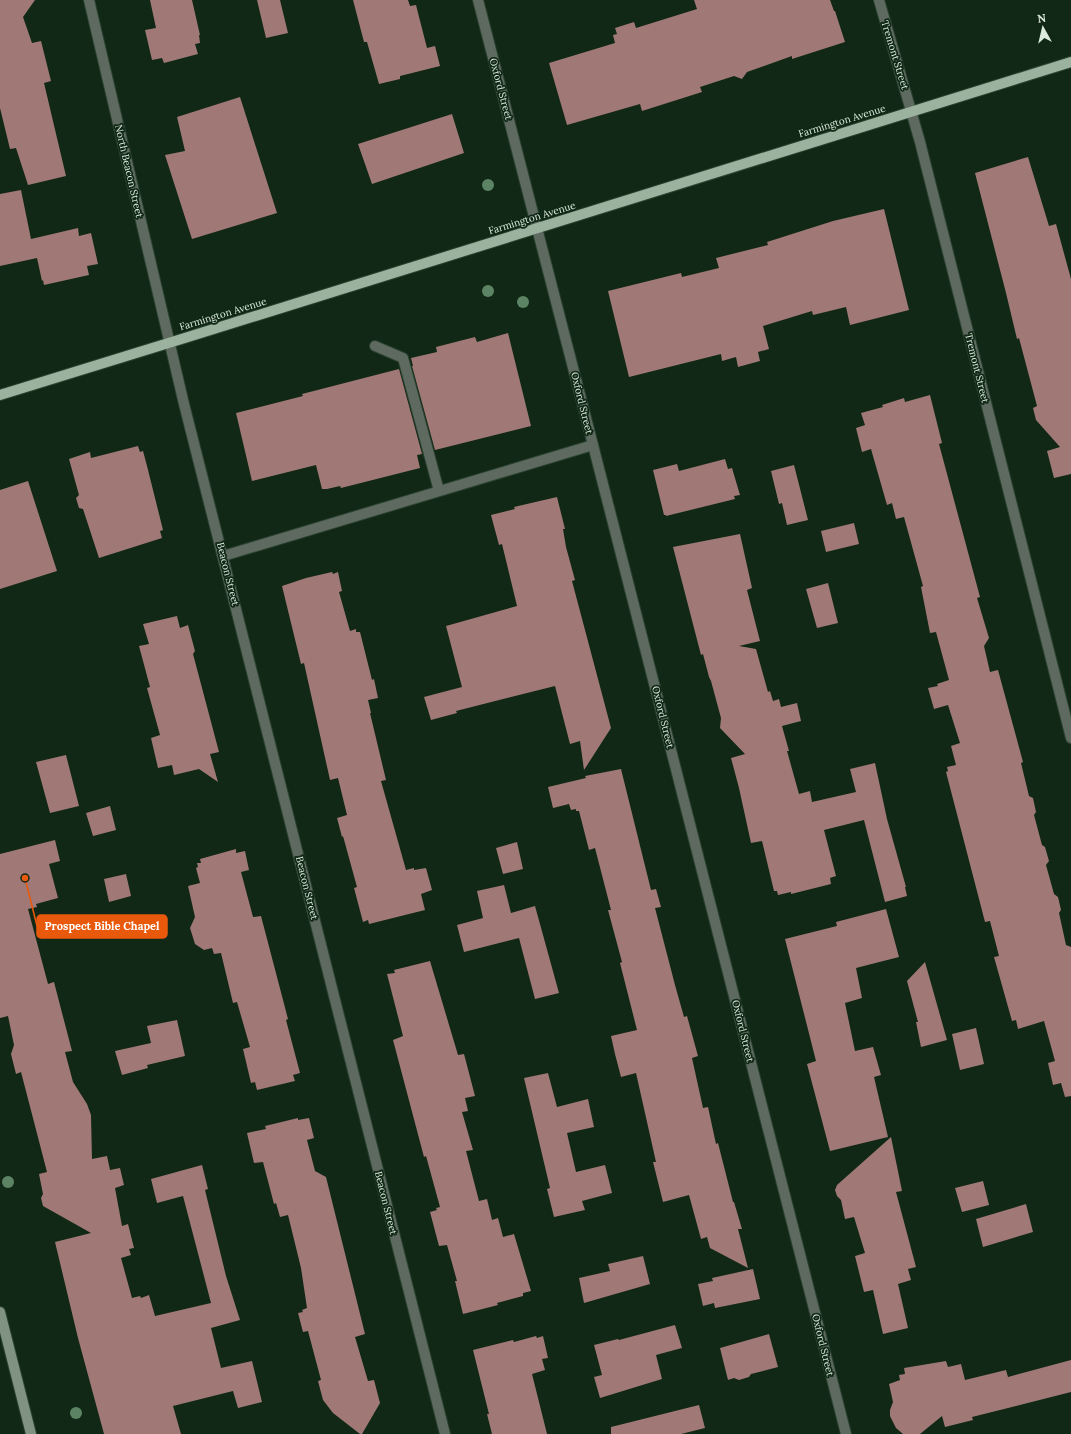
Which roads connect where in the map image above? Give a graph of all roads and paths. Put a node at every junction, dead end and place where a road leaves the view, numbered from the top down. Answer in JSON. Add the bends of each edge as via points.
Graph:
{"nodes":[{"id":1,"x":89,"y":0,"type":"edge"},
{"id":2,"x":478,"y":0,"type":"edge"},
{"id":3,"x":879,"y":0,"type":"edge"},
{"id":4,"x":1071,"y":62,"type":"edge"},
{"id":5,"x":912,"y":112,"type":"junction"},
{"id":6,"x":538,"y":228,"type":"junction"},
{"id":7,"x":170,"y":343,"type":"junction"},
{"id":8,"x":375,"y":346,"type":"dead end"},
{"id":9,"x":0,"y":394,"type":"edge"},
{"id":10,"x":593,"y":445,"type":"junction"},
{"id":11,"x":439,"y":492,"type":"junction"},
{"id":12,"x":223,"y":556,"type":"junction"},
{"id":13,"x":1071,"y":738,"type":"edge"},
{"id":14,"x":0,"y":1312,"type":"edge"},
{"id":15,"x":3,"y":1337,"type":"edge"},
{"id":16,"x":31,"y":1434,"type":"edge"},
{"id":17,"x":445,"y":1434,"type":"edge"},
{"id":18,"x":846,"y":1434,"type":"edge"}],
"edges":[{"from":1,"to":7,"type":"street","name":"North Beacon Street"},
{"from":2,"to":6,"type":"street","name":"Oxford Street"},
{"from":3,"to":5,"type":"street","name":"Tremont Street"},
{"from":4,"to":5,"type":"main road","name":"Farmington Avenue"},
{"from":5,"to":6,"type":"main road","name":"Farmington Avenue"},
{"from":5,"to":13,"type":"street","name":"Tremont Street"},
{"from":6,"to":7,"type":"main road","name":"Farmington Avenue"},
{"from":6,"to":10,"type":"street","name":"Oxford Street"},
{"from":7,"to":9,"type":"main road","name":"Farmington Avenue"},
{"from":7,"to":12,"type":"street","name":"Beacon Street"},
{"from":8,"to":11,"type":"street","via":[[403,358]]},
{"from":10,"to":11,"type":"street"},
{"from":10,"to":18,"type":"street","name":"Oxford Street"},
{"from":11,"to":12,"type":"street"},
{"from":12,"to":17,"type":"street","name":"Beacon Street"},
{"from":14,"to":15,"type":"main road"},
{"from":15,"to":16,"type":"main road"}]}
